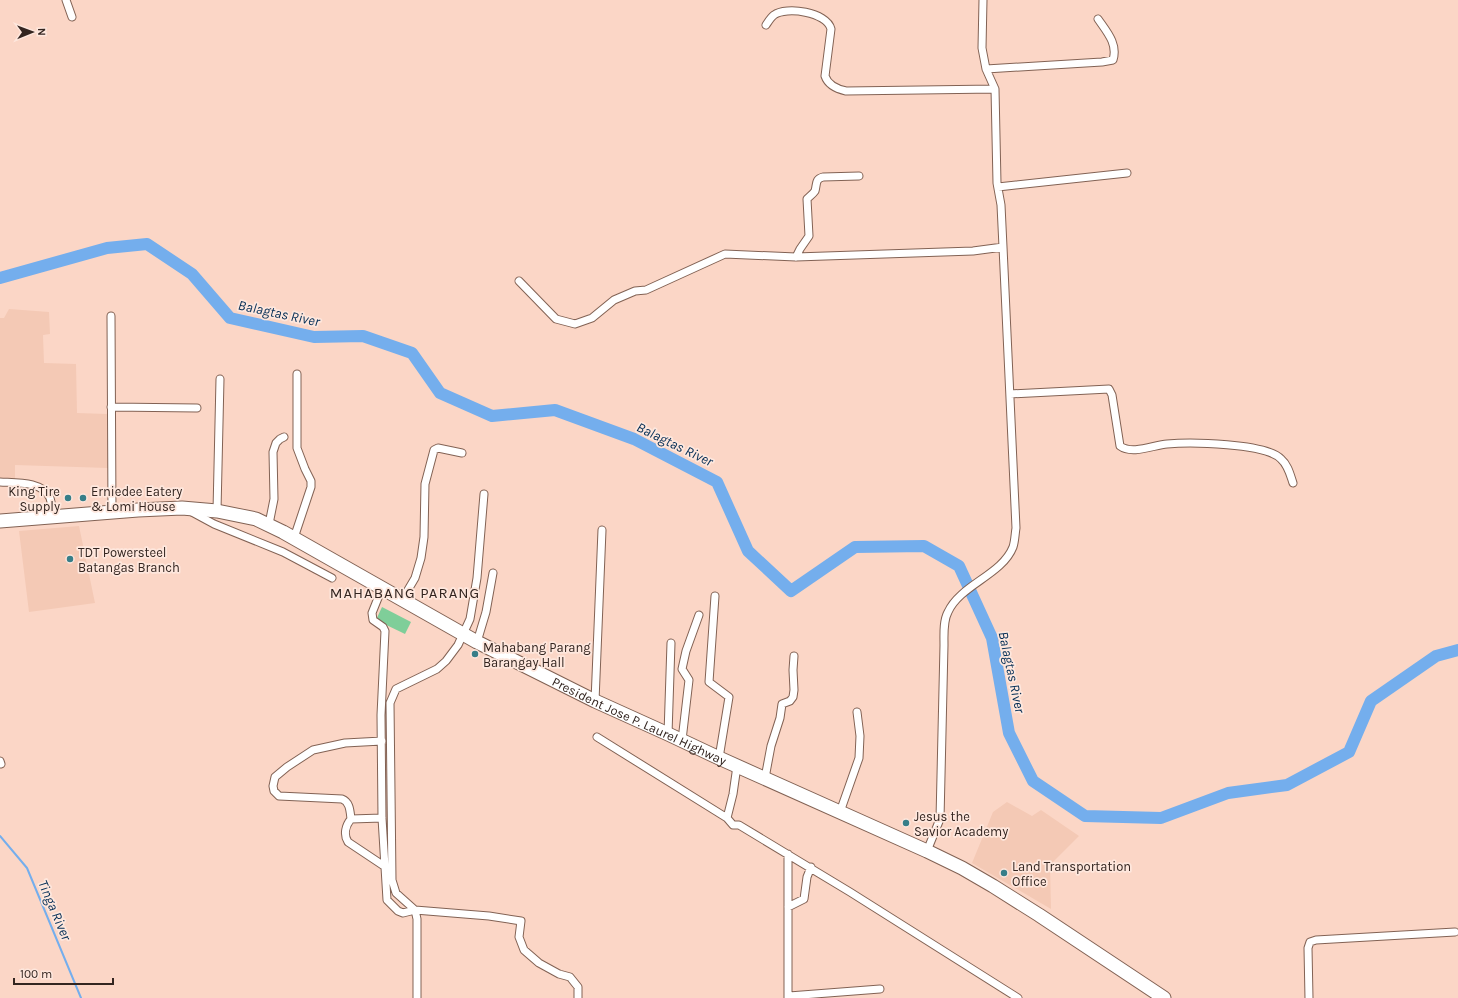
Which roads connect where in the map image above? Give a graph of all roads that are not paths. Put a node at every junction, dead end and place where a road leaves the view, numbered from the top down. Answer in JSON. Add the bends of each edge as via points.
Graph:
{"nodes":[{"id":1,"x":66,"y":0,"type":"edge"},
{"id":2,"x":983,"y":0,"type":"edge"},
{"id":3,"x":72,"y":17,"type":"dead end"},
{"id":4,"x":1098,"y":19,"type":"dead end"},
{"id":5,"x":766,"y":25,"type":"dead end"},
{"id":6,"x":986,"y":69,"type":"junction"},
{"id":7,"x":994,"y":89,"type":"junction"},
{"id":8,"x":1127,"y":173,"type":"dead end"},
{"id":9,"x":859,"y":176,"type":"dead end"},
{"id":10,"x":998,"y":187,"type":"junction"},
{"id":11,"x":1003,"y":247,"type":"junction"},
{"id":12,"x":796,"y":257,"type":"junction"},
{"id":13,"x":519,"y":280,"type":"dead end"},
{"id":14,"x":111,"y":316,"type":"dead end"},
{"id":15,"x":297,"y":374,"type":"dead end"},
{"id":16,"x":220,"y":379,"type":"dead end"},
{"id":17,"x":1010,"y":394,"type":"junction"},
{"id":18,"x":112,"y":407,"type":"junction"},
{"id":19,"x":197,"y":408,"type":"dead end"},
{"id":20,"x":284,"y":437,"type":"dead end"},
{"id":21,"x":462,"y":453,"type":"dead end"},
{"id":22,"x":0,"y":482,"type":"edge"},
{"id":23,"x":1293,"y":483,"type":"dead end"},
{"id":24,"x":484,"y":494,"type":"dead end"},
{"id":25,"x":182,"y":508,"type":"junction"},
{"id":26,"x":217,"y":511,"type":"junction"},
{"id":27,"x":112,"y":512,"type":"junction"},
{"id":28,"x":53,"y":517,"type":"junction"},
{"id":29,"x":0,"y":520,"type":"edge"},
{"id":30,"x":269,"y":524,"type":"junction"},
{"id":31,"x":602,"y":530,"type":"dead end"},
{"id":32,"x":294,"y":538,"type":"junction"},
{"id":33,"x":493,"y":573,"type":"dead end"},
{"id":34,"x":332,"y":578,"type":"dead end"},
{"id":35,"x":382,"y":588,"type":"junction"},
{"id":36,"x":715,"y":596,"type":"dead end"},
{"id":37,"x":402,"y":600,"type":"junction"},
{"id":38,"x":699,"y":615,"type":"dead end"},
{"id":39,"x":463,"y":634,"type":"junction"},
{"id":40,"x":478,"y":642,"type":"junction"},
{"id":41,"x":671,"y":643,"type":"dead end"},
{"id":42,"x":794,"y":656,"type":"dead end"},
{"id":43,"x":595,"y":701,"type":"junction"},
{"id":44,"x":857,"y":712,"type":"dead end"},
{"id":45,"x":668,"y":734,"type":"junction"},
{"id":46,"x":597,"y":737,"type":"dead end"},
{"id":47,"x":682,"y":740,"type":"junction"},
{"id":48,"x":382,"y":741,"type":"junction"},
{"id":49,"x":719,"y":758,"type":"junction"},
{"id":50,"x":737,"y":766,"type":"junction"},
{"id":51,"x":765,"y":778,"type":"junction"},
{"id":52,"x":840,"y":812,"type":"junction"},
{"id":53,"x":382,"y":818,"type":"junction"},
{"id":54,"x":726,"y":818,"type":"junction"},
{"id":55,"x":352,"y":819,"type":"junction"},
{"id":56,"x":927,"y":851,"type":"junction"},
{"id":57,"x":788,"y":854,"type":"junction"},
{"id":58,"x":384,"y":866,"type":"junction"},
{"id":59,"x":811,"y":867,"type":"junction"},
{"id":60,"x":788,"y":907,"type":"junction"},
{"id":61,"x":415,"y":910,"type":"junction"},
{"id":62,"x":1454,"y":932,"type":"dead end"},
{"id":63,"x":880,"y":989,"type":"dead end"},
{"id":64,"x":788,"y":997,"type":"edge"},
{"id":65,"x":417,"y":998,"type":"edge"},
{"id":66,"x":578,"y":998,"type":"edge"},
{"id":67,"x":1018,"y":998,"type":"edge"},
{"id":68,"x":1164,"y":998,"type":"edge"},
{"id":69,"x":1309,"y":998,"type":"edge"}],
"edges":[{"from":1,"to":3,"type":"street"},
{"from":2,"to":6,"type":"street","via":[[982,48]]},
{"from":4,"to":6,"type":"street","via":[[1112,38],[1115,55],[1113,60]]},
{"from":5,"to":7,"type":"street","via":[[779,13],[807,12],[821,16],[831,29],[826,80],[832,86],[846,91]]},
{"from":6,"to":7,"type":"street"},
{"from":7,"to":10,"type":"street"},
{"from":8,"to":10,"type":"street"},
{"from":9,"to":12,"type":"street","via":[[823,177],[816,181],[814,194],[807,199],[809,236]]},
{"from":10,"to":11,"type":"street"},
{"from":11,"to":12,"type":"street","via":[[973,251]]},
{"from":11,"to":17,"type":"street"},
{"from":12,"to":13,"type":"street","via":[[725,254],[646,290],[635,291],[614,300],[592,318],[575,324],[556,319]]},
{"from":14,"to":18,"type":"street"},
{"from":15,"to":32,"type":"street","via":[[297,448],[311,481],[311,487]]},
{"from":16,"to":26,"type":"street"},
{"from":17,"to":23,"type":"street","via":[[1109,389],[1120,446],[1123,448],[1146,448],[1166,444],[1216,444],[1267,451],[1281,458],[1289,470]]},
{"from":17,"to":56,"type":"street","via":[[1016,528],[1013,547],[993,571],[962,593],[948,612],[945,621],[940,819]]},
{"from":18,"to":19,"type":"street"},
{"from":18,"to":27,"type":"street"},
{"from":20,"to":30,"type":"street","via":[[276,443],[273,452],[274,499]]},
{"from":21,"to":37,"type":"street","via":[[438,448],[434,450],[425,484],[421,558],[415,578]]},
{"from":22,"to":28,"type":"street","via":[[34,485],[47,492]]},
{"from":24,"to":39,"type":"street","via":[[477,578],[470,618]]},
{"from":25,"to":26,"type":"highway","name":"President Jose P. Laurel Highway"},
{"from":25,"to":27,"type":"highway","name":"President Jose P. Laurel Highway"},
{"from":25,"to":34,"type":"street","via":[[283,552]]},
{"from":26,"to":30,"type":"highway","name":"President Jose P. Laurel Highway"},
{"from":27,"to":28,"type":"highway","name":"President Jose P. Laurel Highway"},
{"from":28,"to":29,"type":"highway","name":"President Jose P. Laurel Highway"},
{"from":30,"to":32,"type":"highway","name":"President Jose P. Laurel Highway"},
{"from":31,"to":43,"type":"street"},
{"from":32,"to":35,"type":"highway","name":"President Jose P. Laurel Highway"},
{"from":33,"to":40,"type":"street"},
{"from":35,"to":37,"type":"highway","name":"President Jose P. Laurel Highway"},
{"from":35,"to":48,"type":"street","via":[[372,613],[372,620],[385,631]]},
{"from":36,"to":49,"type":"street","via":[[709,682],[729,697]]},
{"from":37,"to":39,"type":"highway","name":"President Jose P. Laurel Highway"},
{"from":38,"to":47,"type":"street","via":[[682,669],[689,680]]},
{"from":39,"to":40,"type":"highway","name":"President Jose P. Laurel Highway"},
{"from":39,"to":61,"type":"street","via":[[446,661],[437,669],[396,689],[390,703],[392,880],[396,893]]},
{"from":40,"to":43,"type":"highway","name":"President Jose P. Laurel Highway"},
{"from":41,"to":45,"type":"street"},
{"from":42,"to":51,"type":"street","via":[[793,697],[782,704]]},
{"from":43,"to":45,"type":"highway","name":"President Jose P. Laurel Highway"},
{"from":44,"to":52,"type":"street","via":[[859,758]]},
{"from":45,"to":47,"type":"highway","name":"President Jose P. Laurel Highway"},
{"from":46,"to":54,"type":"street"},
{"from":47,"to":49,"type":"highway","name":"President Jose P. Laurel Highway"},
{"from":48,"to":53,"type":"street"},
{"from":48,"to":55,"type":"street","via":[[345,743],[312,750],[287,767],[273,782],[274,791],[279,796],[342,799],[346,801]]},
{"from":49,"to":50,"type":"highway","name":"President Jose P. Laurel Highway"},
{"from":50,"to":51,"type":"highway","name":"President Jose P. Laurel Highway"},
{"from":50,"to":54,"type":"street"},
{"from":51,"to":52,"type":"highway","name":"President Jose P. Laurel Highway"},
{"from":52,"to":56,"type":"highway","name":"President Jose P. Laurel Highway"},
{"from":53,"to":55,"type":"street"},
{"from":53,"to":58,"type":"street"},
{"from":54,"to":57,"type":"street","via":[[733,825],[739,824]]},
{"from":55,"to":58,"type":"street","via":[[347,824],[348,842]]},
{"from":56,"to":68,"type":"highway","name":"President Jose P. Laurel Highway","via":[[993,886]]},
{"from":57,"to":59,"type":"street"},
{"from":57,"to":60,"type":"street"},
{"from":58,"to":61,"type":"street","via":[[388,900],[398,911]]},
{"from":59,"to":60,"type":"street","via":[[804,899]]},
{"from":59,"to":67,"type":"street"},
{"from":60,"to":64,"type":"street"},
{"from":61,"to":65,"type":"street"},
{"from":61,"to":66,"type":"street","via":[[490,916],[521,922],[519,937],[524,950],[539,963],[570,977],[578,988]]},
{"from":62,"to":69,"type":"street","via":[[1310,942]]},
{"from":63,"to":64,"type":"street"}]}
